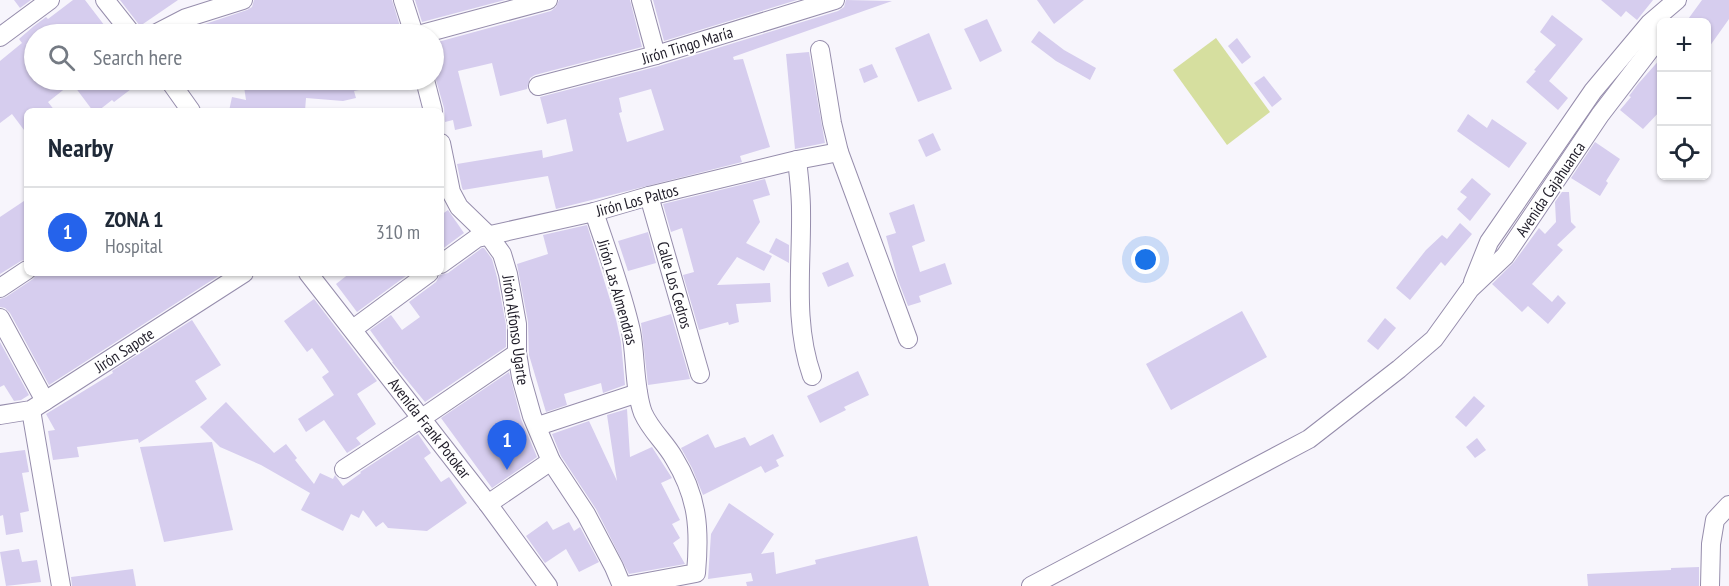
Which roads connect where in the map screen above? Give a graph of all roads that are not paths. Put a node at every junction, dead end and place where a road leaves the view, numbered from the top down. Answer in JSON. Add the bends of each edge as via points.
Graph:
{"nodes":[{"id":1,"x":50,"y":0,"type":"edge"},
{"id":2,"x":105,"y":0,"type":"edge"},
{"id":3,"x":243,"y":0,"type":"edge"},
{"id":4,"x":404,"y":0,"type":"edge"},
{"id":5,"x":548,"y":0,"type":"edge"},
{"id":6,"x":641,"y":0,"type":"edge"},
{"id":7,"x":835,"y":0,"type":"edge"},
{"id":8,"x":1677,"y":0,"type":"edge"},
{"id":9,"x":1687,"y":0,"type":"edge"},
{"id":10,"x":1673,"y":18,"type":"edge"},
{"id":11,"x":124,"y":24,"type":"edge"},
{"id":12,"x":174,"y":24,"type":"edge"},
{"id":13,"x":411,"y":24,"type":"edge"},
{"id":14,"x":444,"y":28,"type":"edge"},
{"id":15,"x":0,"y":37,"type":"edge"},
{"id":16,"x":1657,"y":41,"type":"edge"},
{"id":17,"x":820,"y":50,"type":"dead end"},
{"id":18,"x":656,"y":55,"type":"junction"},
{"id":19,"x":538,"y":86,"type":"dead end"},
{"id":20,"x":176,"y":90,"type":"edge"},
{"id":21,"x":428,"y":90,"type":"edge"},
{"id":22,"x":189,"y":108,"type":"edge"},
{"id":23,"x":432,"y":108,"type":"edge"},
{"id":24,"x":839,"y":152,"type":"junction"},
{"id":25,"x":797,"y":160,"type":"junction"},
{"id":26,"x":444,"y":172,"type":"edge"},
{"id":27,"x":446,"y":192,"type":"edge"},
{"id":28,"x":649,"y":196,"type":"junction"},
{"id":29,"x":594,"y":212,"type":"junction"},
{"id":30,"x":489,"y":236,"type":"junction"},
{"id":31,"x":444,"y":262,"type":"edge"},
{"id":32,"x":24,"y":272,"type":"edge"},
{"id":33,"x":239,"y":276,"type":"edge"},
{"id":34,"x":310,"y":276,"type":"edge"},
{"id":35,"x":425,"y":276,"type":"edge"},
{"id":36,"x":0,"y":288,"type":"edge"},
{"id":37,"x":1470,"y":289,"type":"junction"},
{"id":38,"x":0,"y":318,"type":"edge"},
{"id":39,"x":353,"y":330,"type":"junction"},
{"id":40,"x":908,"y":339,"type":"dead end"},
{"id":41,"x":517,"y":353,"type":"junction"},
{"id":42,"x":700,"y":374,"type":"dead end"},
{"id":43,"x":812,"y":376,"type":"dead end"},
{"id":44,"x":638,"y":393,"type":"junction"},
{"id":45,"x":38,"y":405,"type":"junction"},
{"id":46,"x":0,"y":415,"type":"edge"},
{"id":47,"x":422,"y":418,"type":"junction"},
{"id":48,"x":538,"y":426,"type":"junction"},
{"id":49,"x":551,"y":461,"type":"junction"},
{"id":50,"x":344,"y":469,"type":"dead end"},
{"id":51,"x":488,"y":504,"type":"junction"},
{"id":52,"x":1729,"y":505,"type":"edge"},
{"id":53,"x":61,"y":586,"type":"edge"},
{"id":54,"x":548,"y":586,"type":"edge"},
{"id":55,"x":622,"y":586,"type":"edge"},
{"id":56,"x":626,"y":586,"type":"edge"},
{"id":57,"x":1031,"y":586,"type":"edge"},
{"id":58,"x":1710,"y":586,"type":"edge"}],
"edges":[{"from":1,"to":15,"type":"street"},
{"from":2,"to":11,"type":"street"},
{"from":3,"to":12,"type":"street"},
{"from":4,"to":13,"type":"street"},
{"from":5,"to":14,"type":"street"},
{"from":6,"to":18,"type":"street"},
{"from":7,"to":18,"type":"street","name":"Jirón Tingo María"},
{"from":8,"to":37,"type":"street","via":[[1650,24],[1593,91],[1489,242]]},
{"from":9,"to":10,"type":"street"},
{"from":16,"to":37,"type":"street","name":"Avenida Cajahuanca","via":[[1600,115],[1505,256]]},
{"from":17,"to":24,"type":"street"},
{"from":18,"to":19,"type":"street","name":"Jirón Tingo María"},
{"from":20,"to":22,"type":"street"},
{"from":21,"to":23,"type":"street"},
{"from":24,"to":25,"type":"street","name":"Jirón Los Paltos"},
{"from":24,"to":40,"type":"street"},
{"from":25,"to":28,"type":"street","name":"Jirón Los Paltos"},
{"from":25,"to":43,"type":"street","via":[[801,210],[799,309]]},
{"from":26,"to":27,"type":"street","name":"Jirón Alfonso Ugarte"},
{"from":27,"to":30,"type":"street","name":"Jirón Alfonso Ugarte"},
{"from":28,"to":29,"type":"street","name":"Jirón Los Paltos"},
{"from":28,"to":42,"type":"street","name":"Calle Los Cedros"},
{"from":29,"to":30,"type":"street","name":"Jirón Los Paltos"},
{"from":29,"to":44,"type":"street","name":"Jirón Las Almendras","via":[[630,330]]},
{"from":30,"to":31,"type":"street","name":"Jirón Los Paltos","via":[[477,238]]},
{"from":30,"to":41,"type":"street","name":"Jirón Alfonso Ugarte","via":[[502,254],[508,274],[517,324]]},
{"from":32,"to":36,"type":"street"},
{"from":33,"to":45,"type":"street","name":"Jirón Sapote"},
{"from":34,"to":39,"type":"street","name":"Avenida Frank Potokar"},
{"from":35,"to":39,"type":"street"},
{"from":37,"to":57,"type":"street","name":"Avenida Cajahuanca","via":[[1434,339],[1309,439]]},
{"from":38,"to":45,"type":"street"},
{"from":39,"to":47,"type":"street","name":"Avenida Frank Potokar"},
{"from":41,"to":47,"type":"street"},
{"from":41,"to":48,"type":"street","name":"Jirón Alfonso Ugarte","via":[[526,399]]},
{"from":44,"to":48,"type":"street"},
{"from":44,"to":56,"type":"street","name":"Jirón Las Almendras","via":[[644,413],[674,457],[693,495],[699,545],[696,573]]},
{"from":45,"to":46,"type":"street","name":"Jirón Sapote"},
{"from":45,"to":53,"type":"street"},
{"from":47,"to":50,"type":"street"},
{"from":47,"to":51,"type":"street","name":"Avenida Frank Potokar"},
{"from":48,"to":49,"type":"street","name":"Jirón Alfonso Ugarte"},
{"from":49,"to":51,"type":"street"},
{"from":49,"to":55,"type":"street","name":"Jirón Alfonso Ugarte","via":[[586,514]]},
{"from":51,"to":54,"type":"street","name":"Avenida Frank Potokar"},
{"from":52,"to":58,"type":"street","via":[[1715,520]]}]}
